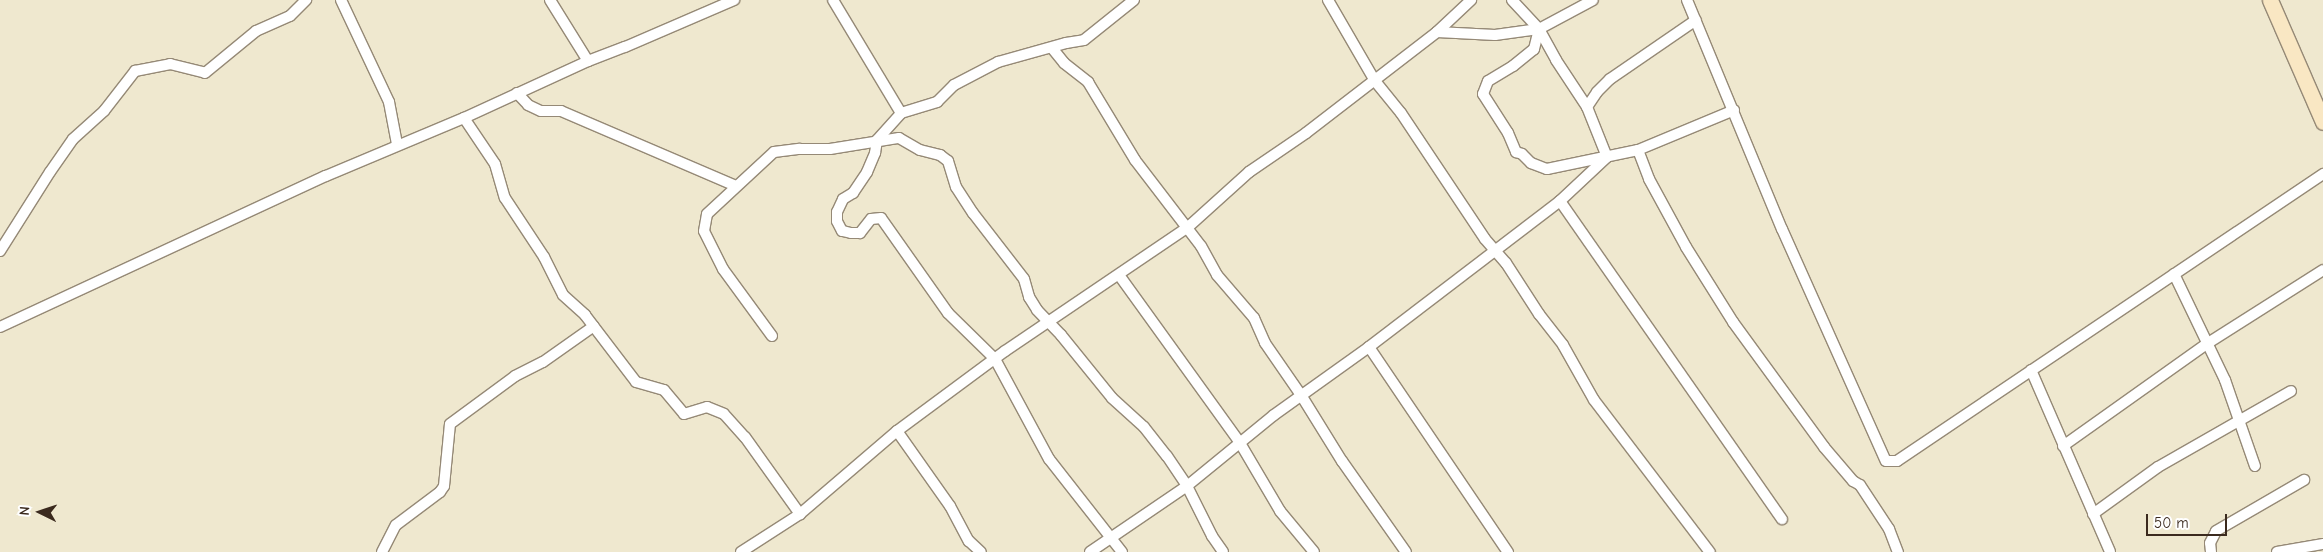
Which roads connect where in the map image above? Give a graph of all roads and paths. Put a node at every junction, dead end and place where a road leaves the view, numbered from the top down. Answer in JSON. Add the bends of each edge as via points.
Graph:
{"nodes":[{"id":1,"x":306,"y":0,"type":"edge"},
{"id":2,"x":341,"y":0,"type":"edge"},
{"id":3,"x":550,"y":0,"type":"edge"},
{"id":4,"x":734,"y":0,"type":"edge"},
{"id":5,"x":833,"y":0,"type":"edge"},
{"id":6,"x":1134,"y":0,"type":"edge"},
{"id":7,"x":1328,"y":0,"type":"edge"},
{"id":8,"x":1471,"y":0,"type":"edge"},
{"id":9,"x":1512,"y":0,"type":"edge"},
{"id":10,"x":1593,"y":0,"type":"edge"},
{"id":11,"x":1687,"y":0,"type":"edge"},
{"id":12,"x":2270,"y":0,"type":"edge"},
{"id":13,"x":1696,"y":20,"type":"junction"},
{"id":14,"x":1538,"y":29,"type":"junction"},
{"id":15,"x":1437,"y":32,"type":"junction"},
{"id":16,"x":1052,"y":48,"type":"junction"},
{"id":17,"x":588,"y":61,"type":"junction"},
{"id":18,"x":1374,"y":81,"type":"junction"},
{"id":19,"x":517,"y":94,"type":"junction"},
{"id":20,"x":1587,"y":107,"type":"junction"},
{"id":21,"x":1734,"y":110,"type":"junction"},
{"id":22,"x":901,"y":113,"type":"junction"},
{"id":23,"x":464,"y":118,"type":"junction"},
{"id":24,"x":2323,"y":122,"type":"edge"},
{"id":25,"x":877,"y":140,"type":"junction"},
{"id":26,"x":397,"y":144,"type":"junction"},
{"id":27,"x":1638,"y":150,"type":"junction"},
{"id":28,"x":1607,"y":156,"type":"junction"},
{"id":29,"x":2323,"y":174,"type":"edge"},
{"id":30,"x":736,"y":186,"type":"junction"},
{"id":31,"x":1560,"y":201,"type":"junction"},
{"id":32,"x":1187,"y":228,"type":"junction"},
{"id":33,"x":0,"y":251,"type":"edge"},
{"id":34,"x":1495,"y":252,"type":"junction"},
{"id":35,"x":2323,"y":270,"type":"edge"},
{"id":36,"x":2174,"y":274,"type":"junction"},
{"id":37,"x":1119,"y":275,"type":"junction"},
{"id":38,"x":1048,"y":322,"type":"junction"},
{"id":39,"x":594,"y":326,"type":"junction"},
{"id":40,"x":0,"y":327,"type":"edge"},
{"id":41,"x":772,"y":336,"type":"dead end"},
{"id":42,"x":2208,"y":343,"type":"junction"},
{"id":43,"x":1369,"y":347,"type":"junction"},
{"id":44,"x":994,"y":359,"type":"junction"},
{"id":45,"x":2031,"y":370,"type":"junction"},
{"id":46,"x":2291,"y":392,"type":"dead end"},
{"id":47,"x":1301,"y":395,"type":"junction"},
{"id":48,"x":2241,"y":421,"type":"junction"},
{"id":49,"x":897,"y":430,"type":"junction"},
{"id":50,"x":1240,"y":443,"type":"junction"},
{"id":51,"x":2063,"y":446,"type":"junction"},
{"id":52,"x":2255,"y":466,"type":"dead end"},
{"id":53,"x":2304,"y":480,"type":"dead end"},
{"id":54,"x":1187,"y":486,"type":"junction"},
{"id":55,"x":800,"y":514,"type":"junction"},
{"id":56,"x":2093,"y":514,"type":"junction"},
{"id":57,"x":1782,"y":519,"type":"dead end"},
{"id":58,"x":1111,"y":538,"type":"junction"},
{"id":59,"x":2323,"y":544,"type":"edge"},
{"id":60,"x":382,"y":552,"type":"edge"},
{"id":61,"x":741,"y":552,"type":"edge"},
{"id":62,"x":980,"y":552,"type":"edge"},
{"id":63,"x":1090,"y":552,"type":"edge"},
{"id":64,"x":1122,"y":552,"type":"edge"},
{"id":65,"x":1223,"y":552,"type":"edge"},
{"id":66,"x":1314,"y":552,"type":"edge"},
{"id":67,"x":1406,"y":552,"type":"edge"},
{"id":68,"x":1508,"y":552,"type":"edge"},
{"id":69,"x":1710,"y":552,"type":"edge"},
{"id":70,"x":1898,"y":552,"type":"edge"},
{"id":71,"x":2110,"y":552,"type":"edge"},
{"id":72,"x":2211,"y":552,"type":"edge"},
{"id":73,"x":2276,"y":552,"type":"edge"}],
"edges":[{"from":1,"to":33,"type":"street","via":[[290,16],[256,31],[204,73],[170,64],[135,71],[104,111],[73,139]]},
{"from":2,"to":26,"type":"street","via":[[389,102]]},
{"from":3,"to":17,"type":"street"},
{"from":4,"to":17,"type":"street"},
{"from":5,"to":22,"type":"street"},
{"from":6,"to":16,"type":"street","via":[[1084,40]]},
{"from":7,"to":18,"type":"street"},
{"from":8,"to":15,"type":"street"},
{"from":9,"to":14,"type":"street"},
{"from":10,"to":14,"type":"street"},
{"from":11,"to":13,"type":"street"},
{"from":12,"to":24,"type":"main road"},
{"from":13,"to":20,"type":"street","via":[[1610,79],[1596,92]]},
{"from":13,"to":21,"type":"street"},
{"from":14,"to":15,"type":"street","via":[[1495,35]]},
{"from":14,"to":20,"type":"street"},
{"from":14,"to":28,"type":"street","via":[[1534,49],[1514,66],[1488,81],[1483,94],[1516,152],[1531,163],[1547,169]]},
{"from":15,"to":18,"type":"street"},
{"from":16,"to":22,"type":"street","via":[[998,62],[954,85],[937,102]]},
{"from":16,"to":32,"type":"street","via":[[1064,64],[1088,82],[1135,160]]},
{"from":17,"to":19,"type":"street"},
{"from":18,"to":32,"type":"street","via":[[1249,172]]},
{"from":18,"to":34,"type":"street","via":[[1401,113]]},
{"from":19,"to":23,"type":"street"},
{"from":19,"to":30,"type":"street","via":[[528,105],[541,111],[561,111]]},
{"from":20,"to":28,"type":"street"},
{"from":21,"to":27,"type":"street"},
{"from":21,"to":45,"type":"street","via":[[1786,238],[1886,460],[1897,461]]},
{"from":22,"to":25,"type":"street"},
{"from":23,"to":26,"type":"street"},
{"from":23,"to":39,"type":"street","via":[[495,164],[504,198],[534,241],[563,295]]},
{"from":25,"to":30,"type":"street","via":[[830,149],[774,152]]},
{"from":25,"to":38,"type":"street","via":[[899,138],[948,161],[956,187],[1024,279],[1033,304]]},
{"from":25,"to":44,"type":"street","via":[[867,172],[853,193],[843,199],[837,212],[842,231],[860,233],[871,219],[881,218],[948,314]]},
{"from":26,"to":40,"type":"street"},
{"from":27,"to":28,"type":"street"},
{"from":27,"to":70,"type":"street","via":[[1648,178],[1686,248],[1733,322],[1824,447],[1860,486],[1889,529]]},
{"from":28,"to":31,"type":"street"},
{"from":29,"to":36,"type":"street"},
{"from":30,"to":41,"type":"street","via":[[707,214],[704,231],[723,269]]},
{"from":31,"to":34,"type":"street"},
{"from":31,"to":57,"type":"street"},
{"from":32,"to":37,"type":"street"},
{"from":32,"to":47,"type":"street","via":[[1217,275],[1254,318],[1265,343]]},
{"from":34,"to":43,"type":"street"},
{"from":34,"to":69,"type":"street","via":[[1563,345],[1594,400]]},
{"from":35,"to":42,"type":"street"},
{"from":36,"to":42,"type":"street"},
{"from":36,"to":45,"type":"street"},
{"from":37,"to":38,"type":"street"},
{"from":37,"to":50,"type":"street"},
{"from":38,"to":44,"type":"street"},
{"from":38,"to":54,"type":"street","via":[[1112,398],[1144,426]]},
{"from":39,"to":55,"type":"street","via":[[636,382],[664,390],[684,414],[707,407],[724,414],[745,437]]},
{"from":39,"to":60,"type":"street","via":[[543,362],[515,376],[450,424],[444,486],[396,525]]},
{"from":42,"to":48,"type":"street"},
{"from":42,"to":51,"type":"street"},
{"from":43,"to":47,"type":"street"},
{"from":43,"to":68,"type":"street"},
{"from":44,"to":49,"type":"street"},
{"from":44,"to":58,"type":"street","via":[[1049,459]]},
{"from":45,"to":51,"type":"street"},
{"from":46,"to":48,"type":"street"},
{"from":47,"to":50,"type":"street"},
{"from":47,"to":67,"type":"street","via":[[1342,461]]},
{"from":48,"to":52,"type":"street"},
{"from":48,"to":56,"type":"street","via":[[2158,467]]},
{"from":49,"to":55,"type":"street"},
{"from":49,"to":62,"type":"street","via":[[950,506],[969,541]]},
{"from":50,"to":54,"type":"street"},
{"from":50,"to":66,"type":"street","via":[[1280,511]]},
{"from":51,"to":56,"type":"street"},
{"from":53,"to":72,"type":"street","via":[[2216,531],[2210,543]]},
{"from":54,"to":58,"type":"street"},
{"from":54,"to":65,"type":"street"},
{"from":55,"to":61,"type":"street"},
{"from":56,"to":71,"type":"street"},
{"from":58,"to":63,"type":"street"},
{"from":58,"to":64,"type":"street"},
{"from":59,"to":73,"type":"street"}]}
